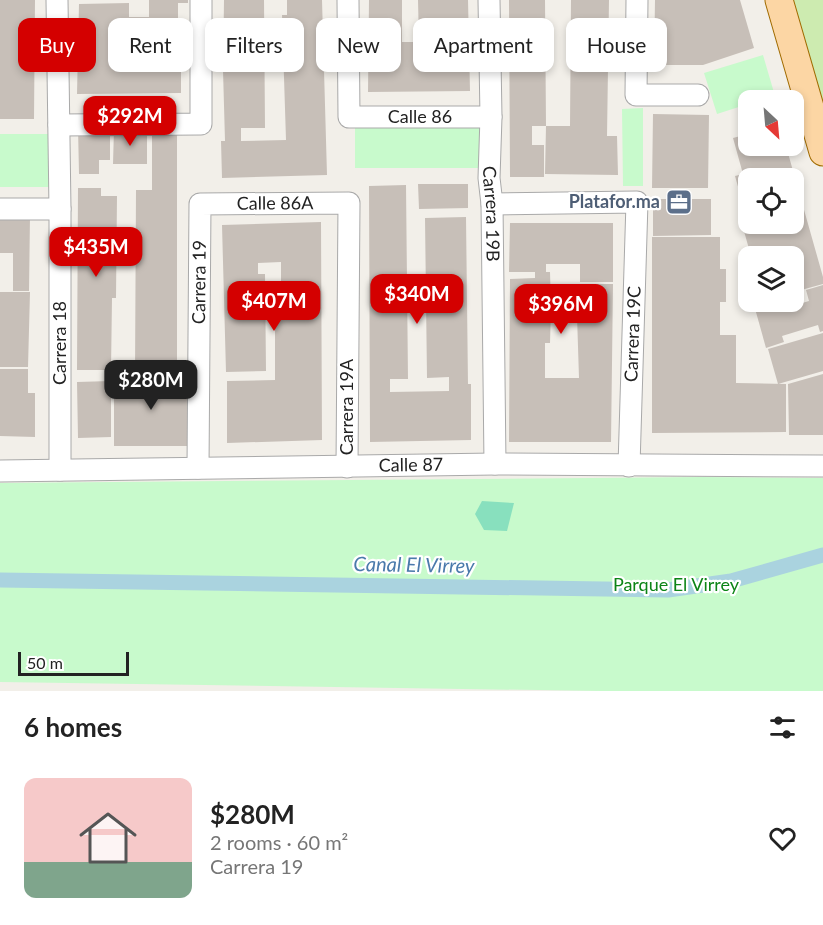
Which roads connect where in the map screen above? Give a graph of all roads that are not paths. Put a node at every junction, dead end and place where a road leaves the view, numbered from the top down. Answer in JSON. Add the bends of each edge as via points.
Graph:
{"nodes":[{"id":1,"x":57,"y":0,"type":"edge"},
{"id":2,"x":201,"y":0,"type":"edge"},
{"id":3,"x":348,"y":0,"type":"edge"},
{"id":4,"x":489,"y":0,"type":"edge"},
{"id":5,"x":637,"y":0,"type":"edge"},
{"id":6,"x":779,"y":0,"type":"edge"},
{"id":7,"x":698,"y":95,"type":"dead end"},
{"id":8,"x":491,"y":117,"type":"junction"},
{"id":9,"x":59,"y":125,"type":"junction"},
{"id":10,"x":823,"y":152,"type":"edge"},
{"id":11,"x":349,"y":203,"type":"joint"},
{"id":12,"x":200,"y":204,"type":"joint"},
{"id":13,"x":492,"y":204,"type":"junction"},
{"id":14,"x":0,"y":209,"type":"edge"},
{"id":15,"x":60,"y":209,"type":"junction"},
{"id":16,"x":495,"y":464,"type":"junction"},
{"id":17,"x":630,"y":466,"type":"junction"},
{"id":18,"x":823,"y":466,"type":"edge"},
{"id":19,"x":347,"y":467,"type":"junction"},
{"id":20,"x":198,"y":468,"type":"junction"},
{"id":21,"x":60,"y":470,"type":"junction"},
{"id":22,"x":0,"y":471,"type":"edge"}],
"edges":[{"from":1,"to":9,"type":"street","name":"Carrera 18"},
{"from":2,"to":9,"type":"street","via":[[201,124]]},
{"from":3,"to":8,"type":"street","name":"Calle 86","via":[[349,117]]},
{"from":4,"to":8,"type":"street","name":"Carrera 19B"},
{"from":5,"to":7,"type":"street","via":[[636,95]]},
{"from":6,"to":10,"type":"main road"},
{"from":8,"to":13,"type":"street","name":"Carrera 19B"},
{"from":9,"to":15,"type":"street","name":"Carrera 18"},
{"from":11,"to":12,"type":"street","name":"Calle 86A"},
{"from":11,"to":19,"type":"street","name":"Carrera 19A"},
{"from":12,"to":20,"type":"street","name":"Carrera 19"},
{"from":13,"to":16,"type":"street","name":"Carrera 19B"},
{"from":13,"to":17,"type":"street","name":"Carrera 19C","via":[[637,202]]},
{"from":14,"to":15,"type":"street"},
{"from":15,"to":21,"type":"street","name":"Carrera 18"},
{"from":16,"to":17,"type":"street","name":"Calle 87"},
{"from":16,"to":19,"type":"street","name":"Calle 87"},
{"from":17,"to":18,"type":"street","name":"Calle 87"},
{"from":19,"to":20,"type":"street","name":"Calle 87"},
{"from":20,"to":21,"type":"street","name":"Calle 87"},
{"from":21,"to":22,"type":"street","name":"Calle 87"}]}
